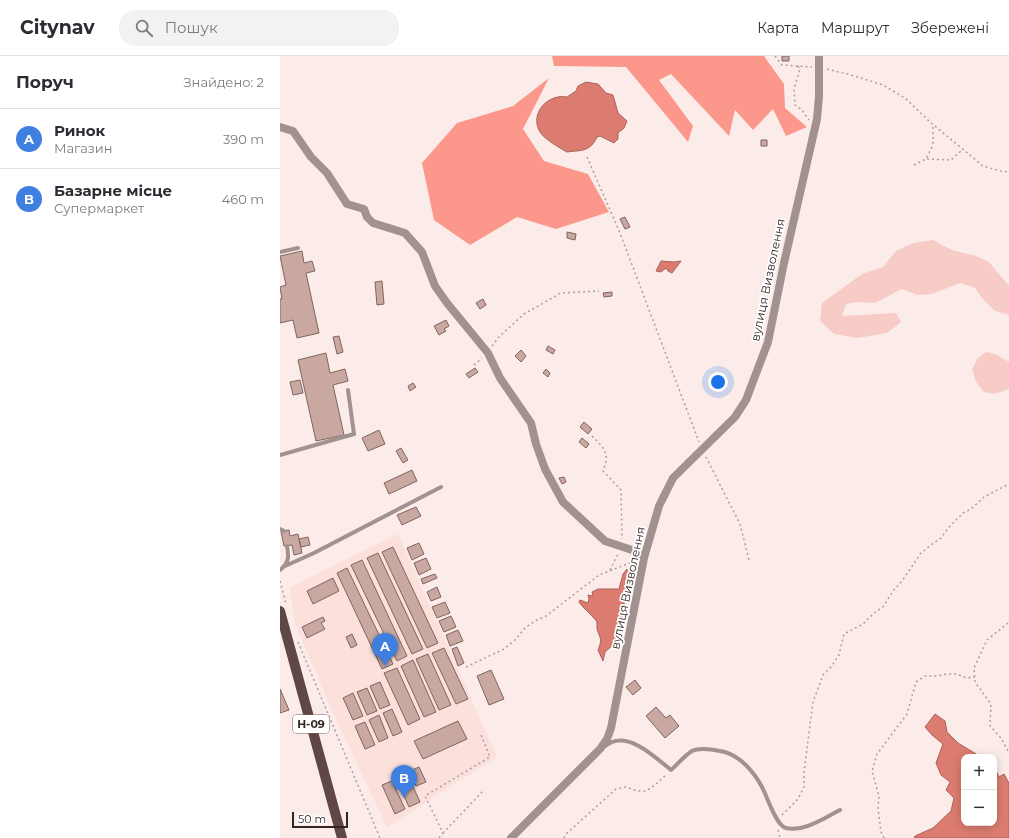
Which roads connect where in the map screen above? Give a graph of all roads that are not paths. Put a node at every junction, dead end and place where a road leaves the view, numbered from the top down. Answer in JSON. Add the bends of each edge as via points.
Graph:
{"nodes":[{"id":1,"x":819,"y":56,"type":"edge"},
{"id":2,"x":280,"y":127,"type":"edge"},
{"id":3,"x":298,"y":248,"type":"dead end"},
{"id":4,"x":280,"y":252,"type":"edge"},
{"id":5,"x":348,"y":390,"type":"dead end"},
{"id":6,"x":280,"y":456,"type":"edge"},
{"id":7,"x":441,"y":487,"type":"dead end"},
{"id":8,"x":287,"y":546,"type":"dead end"},
{"id":9,"x":644,"y":558,"type":"junction"},
{"id":10,"x":285,"y":566,"type":"junction"},
{"id":11,"x":280,"y":570,"type":"edge"},
{"id":12,"x":284,"y":610,"type":"edge"},
{"id":13,"x":282,"y":625,"type":"edge"},
{"id":14,"x":600,"y":749,"type":"junction"},
{"id":15,"x":840,"y":810,"type":"dead end"},
{"id":16,"x":342,"y":838,"type":"edge"},
{"id":17,"x":511,"y":838,"type":"edge"}],
"edges":[{"from":1,"to":9,"type":"street","name":"вулиця Визволення","via":[[819,96],[814,128],[768,342],[746,400],[735,417],[673,478],[659,506]]},
{"from":2,"to":9,"type":"street","via":[[293,131],[347,204],[364,209],[373,223],[405,233],[422,252],[434,286],[488,353],[500,378],[531,423],[545,469],[563,502],[605,541],[632,550]]},
{"from":3,"to":4,"type":"lane"},
{"from":5,"to":6,"type":"lane","via":[[354,434]]},
{"from":7,"to":10,"type":"lane"},
{"from":8,"to":10,"type":"lane","via":[[289,557]]},
{"from":9,"to":14,"type":"street","name":"вулиця Визволення","via":[[611,728]]},
{"from":10,"to":11,"type":"lane"},
{"from":12,"to":13,"type":"main road","number":"Н-09"},
{"from":13,"to":16,"type":"main road","number":"Н-09"},
{"from":14,"to":15,"type":"lane","via":[[613,741],[627,741],[639,746],[671,770],[693,750],[713,749],[729,753],[740,759],[761,786],[778,823],[784,828],[796,829],[809,825]]},
{"from":14,"to":17,"type":"street","name":"вулиця Визволення"}]}
